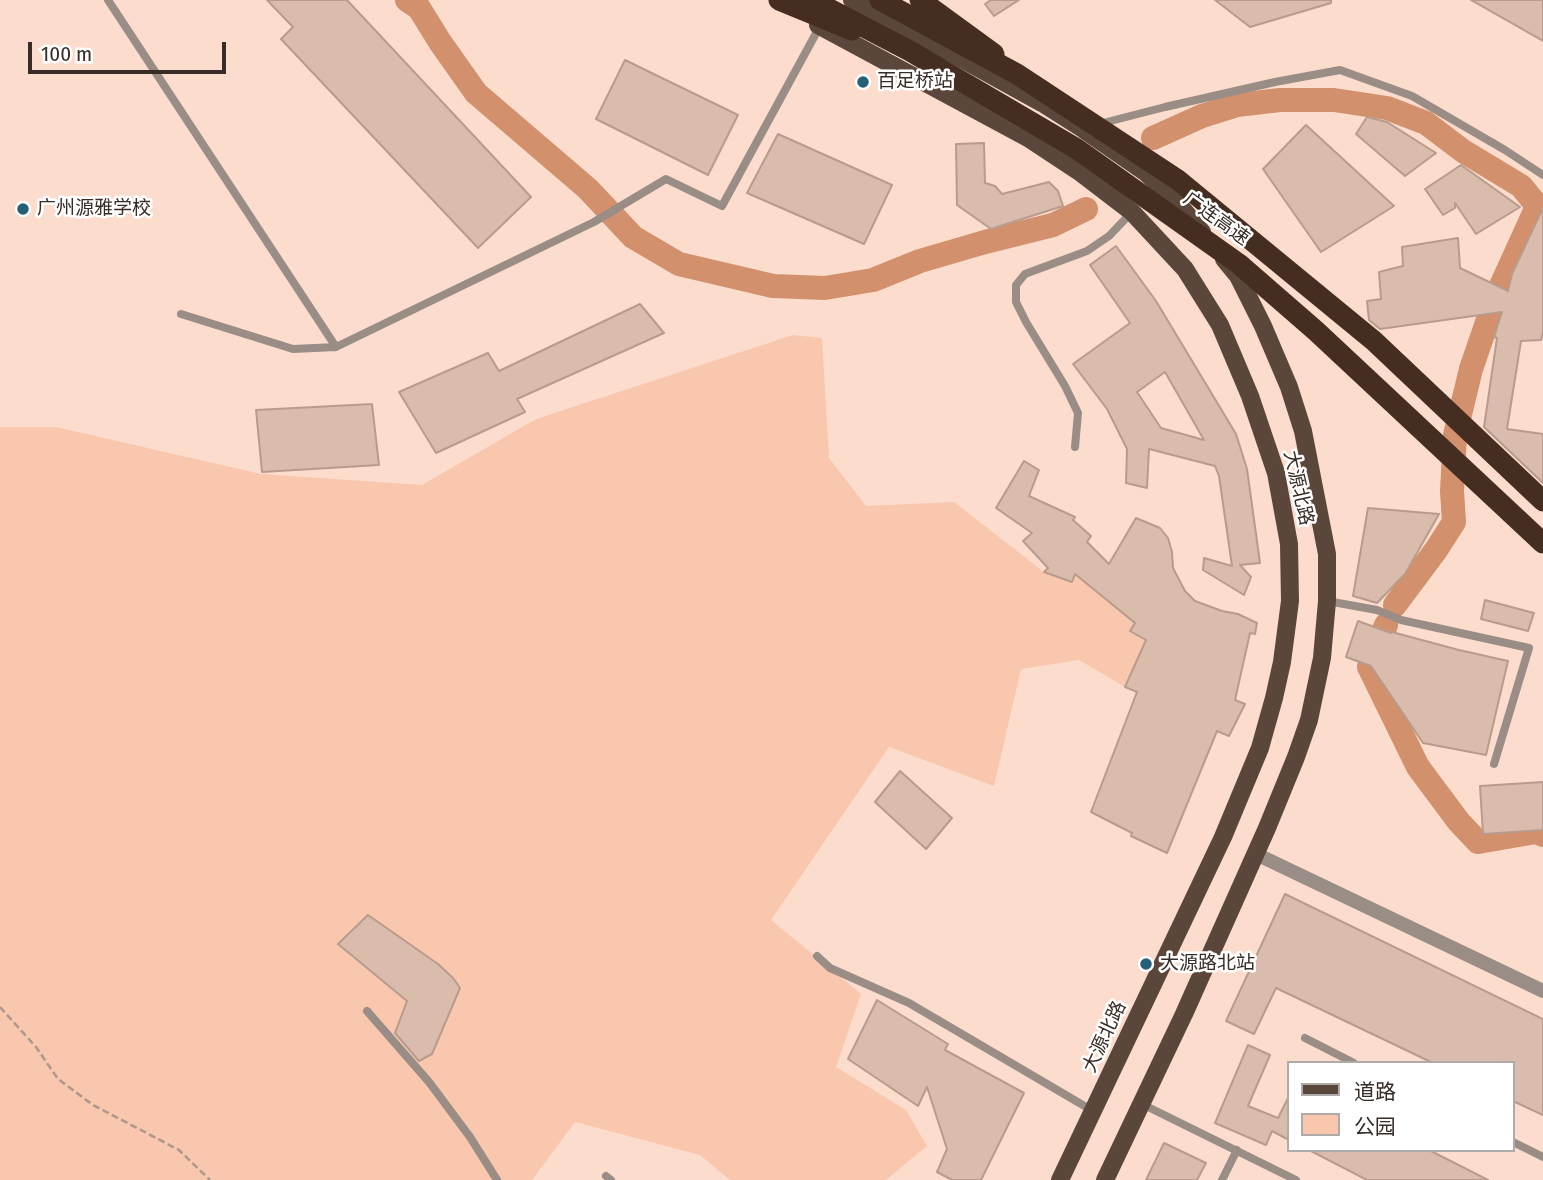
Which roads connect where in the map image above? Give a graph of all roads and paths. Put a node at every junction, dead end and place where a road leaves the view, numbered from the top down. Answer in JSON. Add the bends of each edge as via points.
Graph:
{"nodes":[{"id":1,"x":108,"y":0,"type":"edge"},
{"id":2,"x":778,"y":0,"type":"edge"},
{"id":3,"x":812,"y":0,"type":"edge"},
{"id":4,"x":920,"y":0,"type":"edge"},
{"id":5,"x":863,"y":1,"type":"edge"},
{"id":6,"x":820,"y":26,"type":"junction"},
{"id":7,"x":922,"y":59,"type":"junction"},
{"id":8,"x":1058,"y":101,"type":"junction"},
{"id":9,"x":1083,"y":129,"type":"junction"},
{"id":10,"x":1543,"y":175,"type":"edge"},
{"id":11,"x":1132,"y":212,"type":"junction"},
{"id":12,"x":181,"y":314,"type":"dead end"},
{"id":13,"x":337,"y":347,"type":"junction"},
{"id":14,"x":1075,"y":447,"type":"dead end"},
{"id":15,"x":1543,"y":501,"type":"edge"},
{"id":16,"x":1543,"y":543,"type":"edge"},
{"id":17,"x":1327,"y":601,"type":"junction"},
{"id":18,"x":1494,"y":764,"type":"dead end"},
{"id":19,"x":1256,"y":854,"type":"junction"},
{"id":20,"x":817,"y":956,"type":"dead end"},
{"id":21,"x":1543,"y":991,"type":"edge"},
{"id":22,"x":0,"y":1007,"type":"edge"},
{"id":23,"x":367,"y":1011,"type":"dead end"},
{"id":24,"x":1305,"y":1038,"type":"dead end"},
{"id":25,"x":1350,"y":1061,"type":"edge"},
{"id":26,"x":1142,"y":1104,"type":"junction"},
{"id":27,"x":1093,"y":1111,"type":"junction"},
{"id":28,"x":1515,"y":1143,"type":"edge"},
{"id":29,"x":1237,"y":1150,"type":"junction"},
{"id":30,"x":1543,"y":1157,"type":"edge"},
{"id":31,"x":210,"y":1180,"type":"edge"},
{"id":32,"x":497,"y":1180,"type":"edge"},
{"id":33,"x":1060,"y":1180,"type":"edge"},
{"id":34,"x":1105,"y":1180,"type":"edge"},
{"id":35,"x":1222,"y":1180,"type":"edge"},
{"id":36,"x":1296,"y":1180,"type":"edge"}],
"edges":[{"from":1,"to":13,"type":"lane"},
{"from":2,"to":6,"type":"main road","name":"大源北路"},
{"from":2,"to":7,"type":"highway","bridge":true},
{"from":3,"to":7,"type":"highway","name":"广连高速","bridge":true},
{"from":4,"to":8,"type":"highway","bridge":true},
{"from":5,"to":8,"type":"highway","name":"广连高速","bridge":true,"via":[[1017,75]]},
{"from":5,"to":9,"type":"main road","name":"大源北路"},
{"from":6,"to":11,"type":"main road","name":"大源北路","via":[[1028,138]]},
{"from":6,"to":13,"type":"lane","via":[[722,206],[666,179],[594,222]]},
{"from":7,"to":16,"type":"highway","name":"广连高速","bridge":true,"via":[[1077,149],[1239,264]]},
{"from":8,"to":15,"type":"highway","name":"广连高速","bridge":true,"via":[[1178,180],[1374,341]]},
{"from":9,"to":10,"type":"lane","via":[[1189,101],[1340,70],[1412,96]]},
{"from":9,"to":17,"type":"main road","name":"大源北路","via":[[1145,172],[1175,200],[1238,276],[1304,431],[1327,554]]},
{"from":11,"to":14,"type":"lane","via":[[1087,251],[1025,274],[1016,285],[1016,302],[1026,323],[1078,413]]},
{"from":11,"to":27,"type":"main road","name":"大源北路","via":[[1185,269],[1220,325],[1250,396],[1276,472],[1289,544],[1290,601],[1282,662],[1260,748],[1223,837]]},
{"from":12,"to":13,"type":"lane","via":[[293,349]]},
{"from":17,"to":18,"type":"lane","via":[[1529,648]]},
{"from":17,"to":19,"type":"main road","name":"大源北路","via":[[1309,720]]},
{"from":19,"to":21,"type":"street"},
{"from":19,"to":26,"type":"main road","name":"大源北路"},
{"from":20,"to":27,"type":"lane","via":[[830,968],[909,1003]]},
{"from":22,"to":31,"type":"path","via":[[58,1079],[93,1105],[179,1150]]},
{"from":23,"to":32,"type":"lane","via":[[429,1083]]},
{"from":24,"to":25,"type":"lane"},
{"from":26,"to":29,"type":"lane"},
{"from":26,"to":34,"type":"main road","name":"大源北路"},
{"from":27,"to":33,"type":"main road","name":"大源北路"},
{"from":28,"to":30,"type":"lane"},
{"from":29,"to":35,"type":"lane"},
{"from":29,"to":36,"type":"lane"}]}
